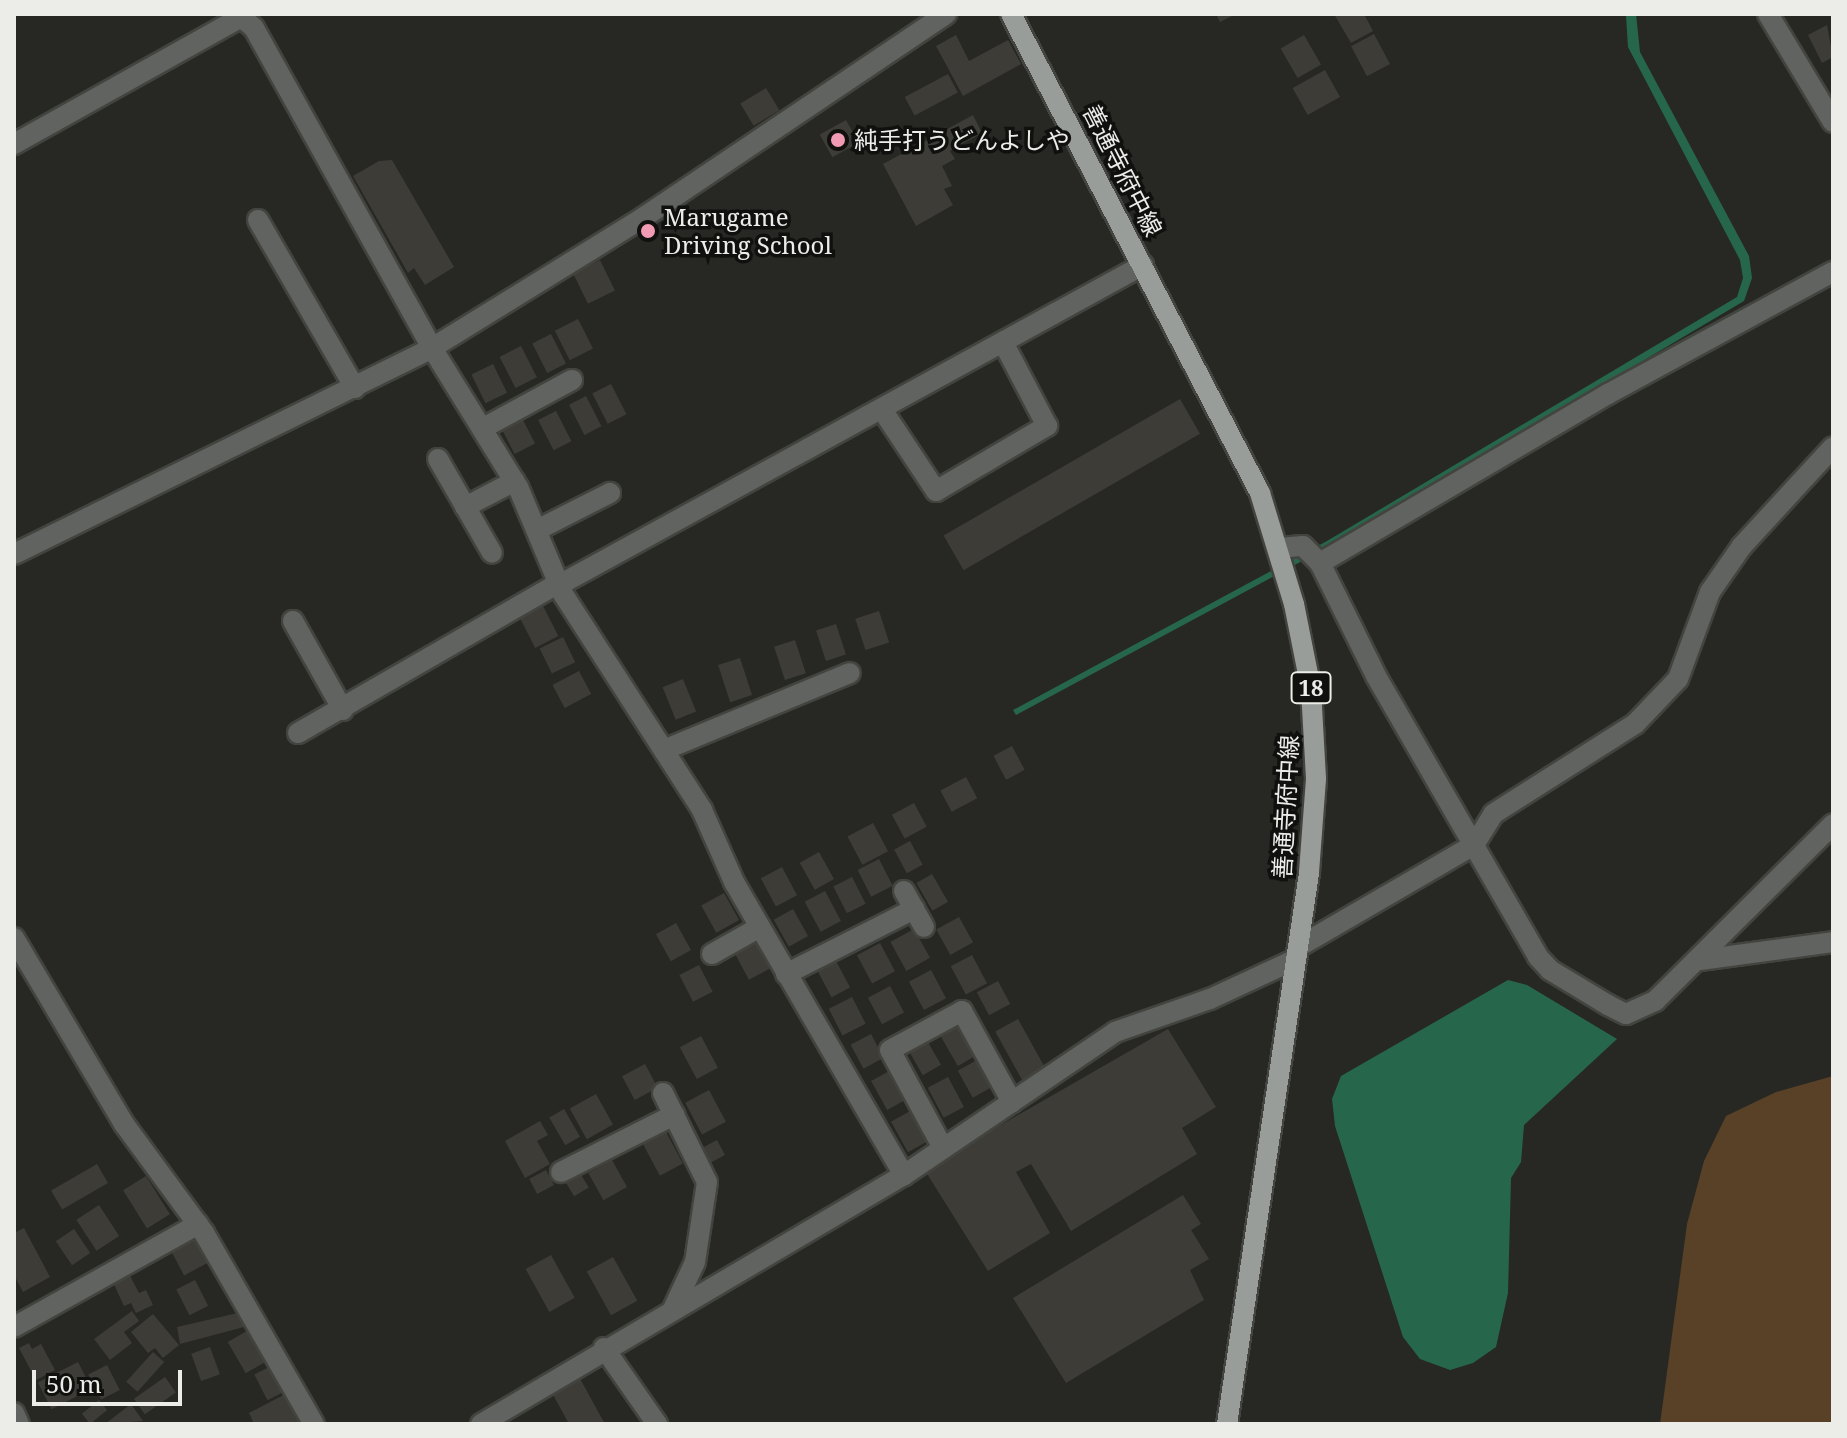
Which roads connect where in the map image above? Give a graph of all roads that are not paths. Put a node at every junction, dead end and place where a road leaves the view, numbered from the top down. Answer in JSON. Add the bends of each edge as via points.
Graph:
{"nodes":[{"id":1,"x":946,"y":14,"type":"edge"},
{"id":2,"x":1011,"y":14,"type":"edge"},
{"id":3,"x":1768,"y":14,"type":"edge"},
{"id":4,"x":222,"y":21,"type":"edge"},
{"id":5,"x":1833,"y":84,"type":"edge"},
{"id":6,"x":1815,"y":95,"type":"junction"},
{"id":7,"x":1833,"y":122,"type":"edge"},
{"id":8,"x":14,"y":144,"type":"edge"},
{"id":9,"x":258,"y":220,"type":"dead end"},
{"id":10,"x":1143,"y":265,"type":"junction"},
{"id":11,"x":1833,"y":272,"type":"edge"},
{"id":12,"x":1004,"y":344,"type":"junction"},
{"id":13,"x":432,"y":348,"type":"junction"},
{"id":14,"x":572,"y":380,"type":"dead end"},
{"id":15,"x":355,"y":388,"type":"junction"},
{"id":16,"x":883,"y":411,"type":"junction"},
{"id":17,"x":485,"y":427,"type":"junction"},
{"id":18,"x":1833,"y":447,"type":"edge"},
{"id":19,"x":438,"y":459,"type":"dead end"},
{"id":20,"x":515,"y":481,"type":"junction"},
{"id":21,"x":610,"y":493,"type":"dead end"},
{"id":22,"x":465,"y":507,"type":"junction"},
{"id":23,"x":537,"y":530,"type":"junction"},
{"id":24,"x":1279,"y":548,"type":"junction"},
{"id":25,"x":492,"y":553,"type":"dead end"},
{"id":26,"x":14,"y":554,"type":"edge"},
{"id":27,"x":1320,"y":563,"type":"junction"},
{"id":28,"x":559,"y":584,"type":"junction"},
{"id":29,"x":293,"y":621,"type":"dead end"},
{"id":30,"x":850,"y":673,"type":"dead end"},
{"id":31,"x":343,"y":710,"type":"junction"},
{"id":32,"x":298,"y":733,"type":"dead end"},
{"id":33,"x":664,"y":750,"type":"junction"},
{"id":34,"x":1833,"y":824,"type":"edge"},
{"id":35,"x":1474,"y":845,"type":"junction"},
{"id":36,"x":904,"y":891,"type":"dead end"},
{"id":37,"x":760,"y":927,"type":"junction"},
{"id":38,"x":14,"y":938,"type":"edge"},
{"id":39,"x":1833,"y":942,"type":"edge"},
{"id":40,"x":1297,"y":953,"type":"junction"},
{"id":41,"x":712,"y":954,"type":"dead end"},
{"id":42,"x":1700,"y":960,"type":"junction"},
{"id":43,"x":786,"y":974,"type":"junction"},
{"id":44,"x":663,"y":1093,"type":"dead end"},
{"id":45,"x":1012,"y":1102,"type":"junction"},
{"id":46,"x":674,"y":1115,"type":"junction"},
{"id":47,"x":943,"y":1148,"type":"junction"},
{"id":48,"x":561,"y":1172,"type":"dead end"},
{"id":49,"x":904,"y":1175,"type":"junction"},
{"id":50,"x":198,"y":1224,"type":"junction"},
{"id":51,"x":674,"y":1307,"type":"junction"},
{"id":52,"x":14,"y":1327,"type":"edge"},
{"id":53,"x":604,"y":1348,"type":"junction"},
{"id":54,"x":14,"y":1413,"type":"edge"},
{"id":55,"x":19,"y":1424,"type":"edge"},
{"id":56,"x":314,"y":1424,"type":"edge"},
{"id":57,"x":481,"y":1424,"type":"edge"},
{"id":58,"x":657,"y":1424,"type":"edge"},
{"id":59,"x":1227,"y":1424,"type":"edge"}],
"edges":[{"from":1,"to":13,"type":"street","via":[[644,217]]},
{"from":2,"to":10,"type":"main road","name":"善通寺府中線","number":"18"},
{"from":3,"to":6,"type":"street"},
{"from":4,"to":8,"type":"street"},
{"from":4,"to":13,"type":"street","via":[[241,17],[254,28]]},
{"from":5,"to":6,"type":"street"},
{"from":6,"to":7,"type":"street"},
{"from":9,"to":15,"type":"street"},
{"from":10,"to":12,"type":"street"},
{"from":10,"to":24,"type":"main road","name":"善通寺府中線","number":"18","via":[[1260,493]]},
{"from":11,"to":27,"type":"street","via":[[1608,394]]},
{"from":12,"to":16,"type":"street"},
{"from":12,"to":16,"type":"street","via":[[1047,426],[936,491]]},
{"from":13,"to":15,"type":"street"},
{"from":13,"to":17,"type":"street"},
{"from":14,"to":17,"type":"street"},
{"from":15,"to":26,"type":"street"},
{"from":16,"to":28,"type":"street"},
{"from":17,"to":20,"type":"street"},
{"from":18,"to":35,"type":"street","via":[[1742,546],[1710,592],[1678,679],[1611,743],[1493,814]]},
{"from":19,"to":22,"type":"street"},
{"from":20,"to":22,"type":"street"},
{"from":20,"to":23,"type":"street"},
{"from":21,"to":23,"type":"street"},
{"from":22,"to":25,"type":"street"},
{"from":23,"to":28,"type":"street"},
{"from":24,"to":27,"type":"street","via":[[1303,546]]},
{"from":24,"to":40,"type":"main road","name":"善通寺府中線","number":"18","via":[[1311,689],[1315,731],[1315,822]]},
{"from":27,"to":35,"type":"street","via":[[1355,639]]},
{"from":28,"to":31,"type":"street"},
{"from":28,"to":33,"type":"street"},
{"from":29,"to":31,"type":"street"},
{"from":30,"to":33,"type":"street"},
{"from":31,"to":32,"type":"street"},
{"from":33,"to":37,"type":"street","via":[[702,810]]},
{"from":34,"to":42,"type":"street"},
{"from":35,"to":40,"type":"street"},
{"from":35,"to":42,"type":"street","via":[[1544,963],[1626,1014],[1655,1001]]},
{"from":36,"to":43,"type":"street","via":[[919,918]]},
{"from":37,"to":41,"type":"street"},
{"from":37,"to":43,"type":"street"},
{"from":38,"to":50,"type":"street","via":[[124,1124]]},
{"from":39,"to":42,"type":"street"},
{"from":40,"to":45,"type":"street","via":[[1210,999],[1115,1032]]},
{"from":40,"to":59,"type":"main road","name":"善通寺府中線","number":"18"},
{"from":43,"to":49,"type":"street"},
{"from":44,"to":46,"type":"street"},
{"from":45,"to":47,"type":"street"},
{"from":45,"to":47,"type":"street","via":[[962,1011],[890,1050]]},
{"from":46,"to":48,"type":"street"},
{"from":46,"to":51,"type":"street","via":[[707,1182],[695,1262]]},
{"from":47,"to":49,"type":"street"},
{"from":49,"to":51,"type":"street"},
{"from":50,"to":52,"type":"street"},
{"from":50,"to":56,"type":"street"},
{"from":51,"to":53,"type":"street"},
{"from":53,"to":57,"type":"street"},
{"from":53,"to":58,"type":"street"},
{"from":54,"to":55,"type":"street"}]}
